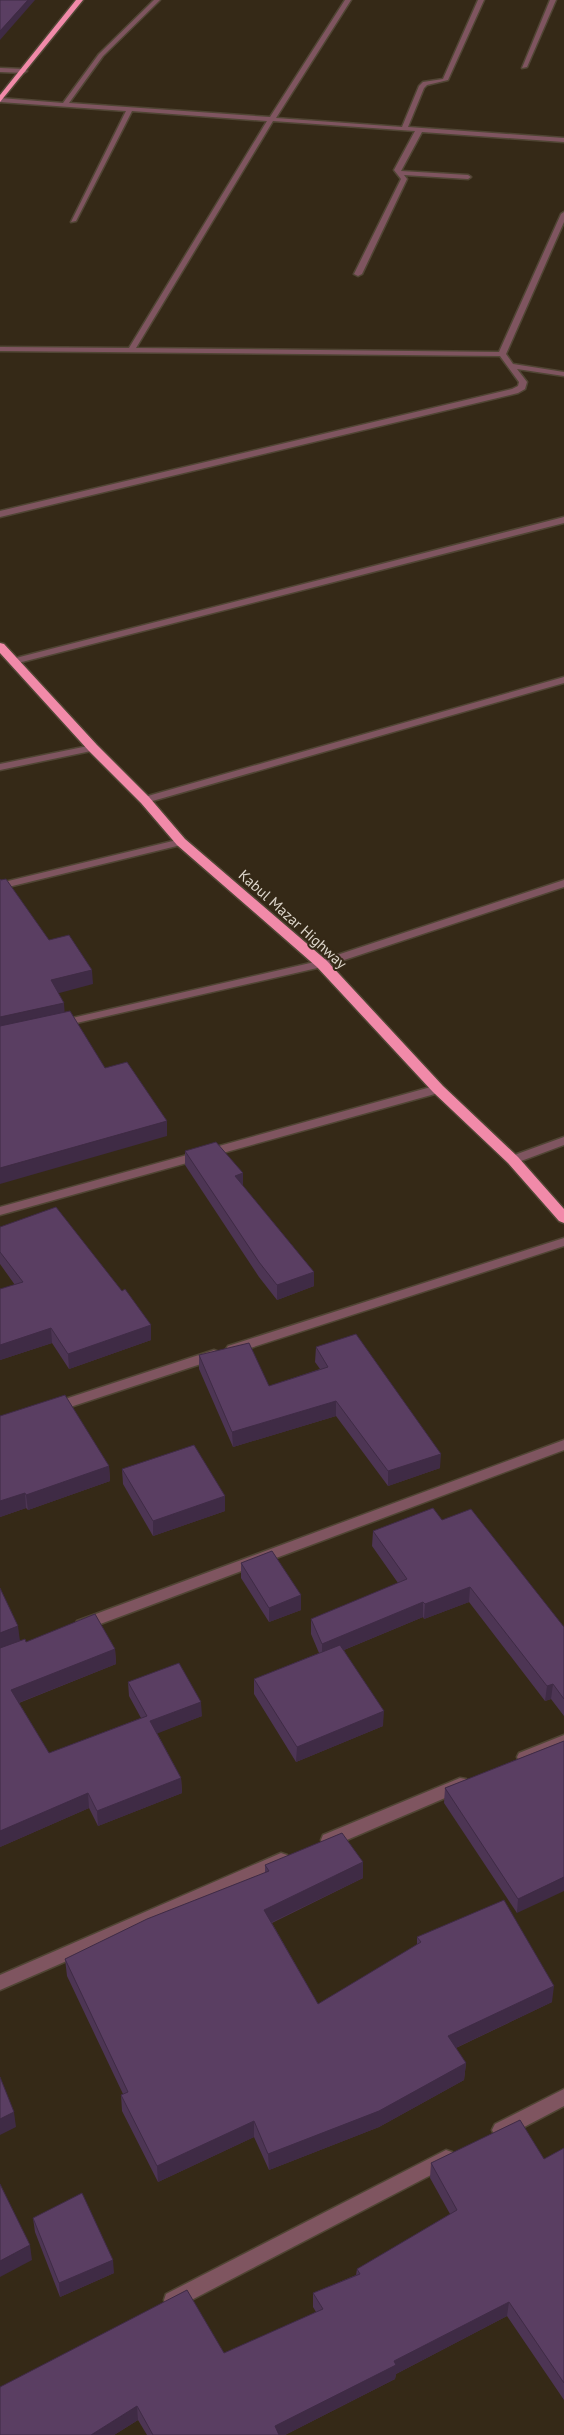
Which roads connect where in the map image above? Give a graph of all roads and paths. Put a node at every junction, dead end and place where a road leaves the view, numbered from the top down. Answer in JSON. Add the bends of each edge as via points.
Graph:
{"nodes":[{"id":1,"x":80,"y":0,"type":"edge"},
{"id":2,"x":157,"y":0,"type":"edge"},
{"id":3,"x":348,"y":0,"type":"edge"},
{"id":4,"x":481,"y":0,"type":"edge"},
{"id":5,"x":553,"y":0,"type":"edge"},
{"id":6,"x":524,"y":67,"type":"dead end"},
{"id":7,"x":0,"y":70,"type":"edge"},
{"id":8,"x":24,"y":71,"type":"junction"},
{"id":9,"x":0,"y":100,"type":"edge"},
{"id":10,"x":64,"y":105,"type":"junction"},
{"id":11,"x":130,"y":110,"type":"junction"},
{"id":12,"x":271,"y":120,"type":"junction"},
{"id":13,"x":404,"y":129,"type":"junction"},
{"id":14,"x":420,"y":129,"type":"junction"},
{"id":15,"x":564,"y":140,"type":"edge"},
{"id":16,"x":400,"y":173,"type":"junction"},
{"id":17,"x":468,"y":177,"type":"dead end"},
{"id":18,"x":564,"y":214,"type":"edge"},
{"id":19,"x":72,"y":221,"type":"dead end"},
{"id":20,"x":358,"y":274,"type":"dead end"},
{"id":21,"x":0,"y":349,"type":"edge"},
{"id":22,"x":132,"y":349,"type":"junction"},
{"id":23,"x":502,"y":354,"type":"junction"},
{"id":24,"x":511,"y":366,"type":"junction"},
{"id":25,"x":564,"y":374,"type":"edge"},
{"id":26,"x":0,"y":514,"type":"edge"},
{"id":27,"x":564,"y":520,"type":"edge"},
{"id":28,"x":0,"y":646,"type":"edge"},
{"id":29,"x":15,"y":661,"type":"junction"},
{"id":30,"x":564,"y":680,"type":"edge"},
{"id":31,"x":93,"y":748,"type":"junction"},
{"id":32,"x":0,"y":767,"type":"edge"},
{"id":33,"x":145,"y":800,"type":"junction"},
{"id":34,"x":181,"y":842,"type":"junction"},
{"id":35,"x":564,"y":883,"type":"edge"},
{"id":36,"x":0,"y":886,"type":"edge"},
{"id":37,"x":322,"y":964,"type":"junction"},
{"id":38,"x":47,"y":1026,"type":"edge"},
{"id":39,"x":438,"y":1088,"type":"junction"},
{"id":40,"x":564,"y":1141,"type":"edge"},
{"id":41,"x":513,"y":1160,"type":"junction"},
{"id":42,"x":0,"y":1211,"type":"edge"},
{"id":43,"x":564,"y":1218,"type":"edge"},
{"id":44,"x":564,"y":1242,"type":"edge"},
{"id":45,"x":38,"y":1412,"type":"edge"},
{"id":46,"x":564,"y":1446,"type":"edge"},
{"id":47,"x":69,"y":1630,"type":"edge"},
{"id":48,"x":564,"y":1741,"type":"edge"},
{"id":49,"x":509,"y":1764,"type":"edge"},
{"id":50,"x":473,"y":1779,"type":"edge"},
{"id":51,"x":318,"y":1845,"type":"edge"},
{"id":52,"x":299,"y":1852,"type":"edge"},
{"id":53,"x":0,"y":1983,"type":"edge"},
{"id":54,"x":564,"y":2097,"type":"edge"},
{"id":55,"x":485,"y":2138,"type":"edge"},
{"id":56,"x":458,"y":2152,"type":"edge"},
{"id":57,"x":159,"y":2308,"type":"edge"}],
"edges":[{"from":1,"to":8,"type":"highway"},
{"from":2,"to":10,"type":"street","via":[[102,55]]},
{"from":3,"to":12,"type":"street"},
{"from":4,"to":13,"type":"street","via":[[445,80],[421,87]]},
{"from":5,"to":6,"type":"street"},
{"from":7,"to":8,"type":"street"},
{"from":8,"to":9,"type":"highway"},
{"from":9,"to":10,"type":"street"},
{"from":10,"to":11,"type":"street"},
{"from":11,"to":12,"type":"street"},
{"from":11,"to":19,"type":"street"},
{"from":12,"to":13,"type":"street"},
{"from":12,"to":22,"type":"street"},
{"from":13,"to":14,"type":"street"},
{"from":14,"to":15,"type":"street"},
{"from":14,"to":16,"type":"street","via":[[397,170]]},
{"from":16,"to":17,"type":"street"},
{"from":16,"to":20,"type":"street","via":[[404,179]]},
{"from":18,"to":23,"type":"street"},
{"from":21,"to":22,"type":"street"},
{"from":22,"to":23,"type":"street"},
{"from":23,"to":24,"type":"street"},
{"from":24,"to":25,"type":"street"},
{"from":24,"to":26,"type":"street","via":[[523,382],[522,387],[515,391]]},
{"from":27,"to":29,"type":"street"},
{"from":28,"to":29,"type":"highway","name":"Kabul Mazar Highway"},
{"from":29,"to":31,"type":"highway","name":"Kabul Mazar Highway"},
{"from":30,"to":33,"type":"street"},
{"from":31,"to":32,"type":"street"},
{"from":31,"to":33,"type":"highway","name":"Kabul Mazar Highway"},
{"from":33,"to":34,"type":"highway","name":"Kabul Mazar Highway"},
{"from":34,"to":36,"type":"street"},
{"from":34,"to":37,"type":"highway","name":"Kabul Mazar Highway"},
{"from":35,"to":37,"type":"street"},
{"from":37,"to":38,"type":"street"},
{"from":37,"to":39,"type":"highway","name":"Kabul Mazar Highway"},
{"from":39,"to":41,"type":"highway","name":"Kabul Mazar Highway"},
{"from":39,"to":42,"type":"street"},
{"from":40,"to":41,"type":"street"},
{"from":41,"to":43,"type":"highway","name":"Kabul Mazar Highway"},
{"from":44,"to":45,"type":"street"},
{"from":46,"to":47,"type":"street"},
{"from":48,"to":49,"type":"street"},
{"from":50,"to":51,"type":"street"},
{"from":52,"to":53,"type":"street"},
{"from":54,"to":55,"type":"street"},
{"from":56,"to":57,"type":"street"}]}
